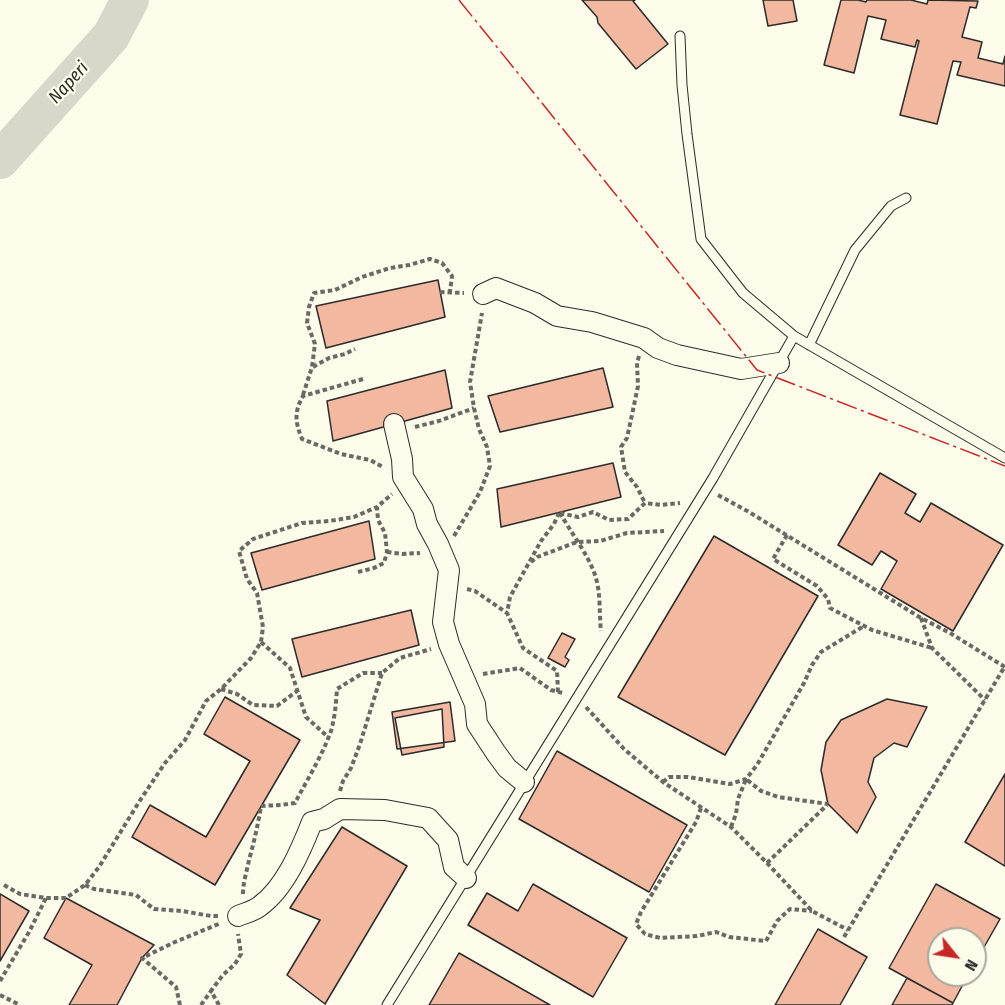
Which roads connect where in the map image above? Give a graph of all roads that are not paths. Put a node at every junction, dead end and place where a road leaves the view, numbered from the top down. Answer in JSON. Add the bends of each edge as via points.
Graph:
{"nodes":[{"id":1,"x":680,"y":36,"type":"dead end"},
{"id":2,"x":906,"y":198,"type":"dead end"},
{"id":3,"x":483,"y":294,"type":"road end"},
{"id":4,"x":794,"y":336,"type":"junction"},
{"id":5,"x":809,"y":345,"type":"junction"},
{"id":6,"x":778,"y":363,"type":"junction"},
{"id":7,"x":394,"y":424,"type":"road end"},
{"id":8,"x":1005,"y":458,"type":"edge"},
{"id":9,"x":524,"y":782,"type":"junction"},
{"id":10,"x":466,"y":878,"type":"junction"},
{"id":11,"x":238,"y":916,"type":"road end"},
{"id":12,"x":387,"y":1005,"type":"edge"}],
"edges":[{"from":1,"to":4,"type":"lane","via":[[682,86],[701,239],[743,293]]},
{"from":2,"to":5,"type":"lane","via":[[891,206],[855,250]]},
{"from":3,"to":6,"type":"street","via":[[496,288],[557,316],[644,338],[677,355],[741,369]]},
{"from":4,"to":5,"type":"lane"},
{"from":4,"to":6,"type":"lane"},
{"from":5,"to":8,"type":"lane"},
{"from":6,"to":9,"type":"lane","via":[[707,489]]},
{"from":7,"to":9,"type":"street","via":[[403,477],[423,509],[449,570],[443,622],[475,704],[477,724],[507,768]]},
{"from":9,"to":10,"type":"lane"},
{"from":10,"to":11,"type":"street","via":[[454,867],[448,840],[428,818],[385,810],[340,810],[312,822],[278,890],[259,907]]},
{"from":10,"to":12,"type":"lane"}]}
